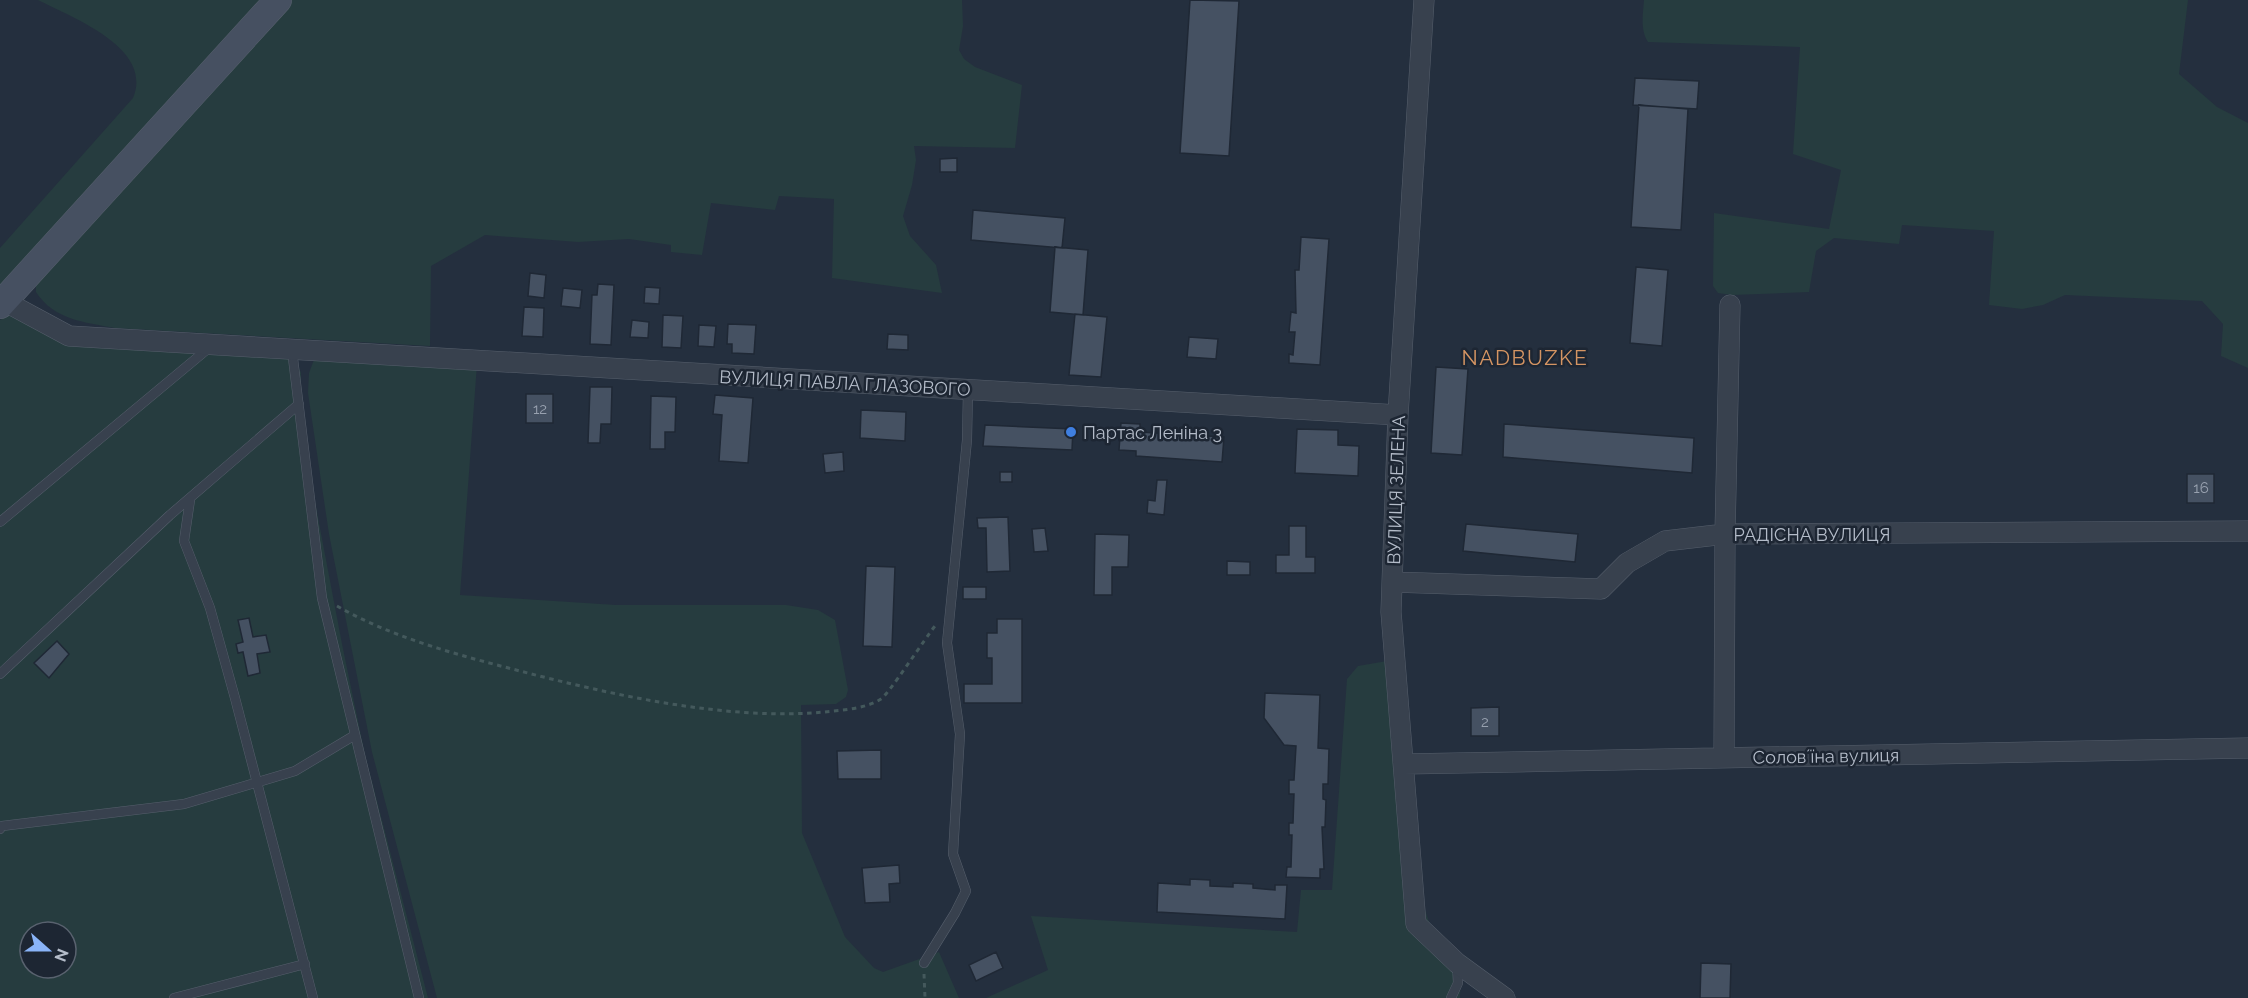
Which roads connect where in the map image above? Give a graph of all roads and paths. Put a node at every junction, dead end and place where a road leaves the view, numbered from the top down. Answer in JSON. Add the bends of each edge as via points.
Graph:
{"nodes":[{"id":1,"x":278,"y":0,"type":"edge"},
{"id":2,"x":1424,"y":0,"type":"edge"},
{"id":3,"x":2,"y":303,"type":"edge"},
{"id":4,"x":1730,"y":305,"type":"dead end"},
{"id":5,"x":213,"y":345,"type":"junction"},
{"id":6,"x":292,"y":350,"type":"junction"},
{"id":7,"x":968,"y":390,"type":"junction"},
{"id":8,"x":299,"y":404,"type":"junction"},
{"id":9,"x":1398,"y":415,"type":"junction"},
{"id":10,"x":190,"y":500,"type":"junction"},
{"id":11,"x":0,"y":522,"type":"edge"},
{"id":12,"x":2248,"y":531,"type":"edge"},
{"id":13,"x":1725,"y":534,"type":"junction"},
{"id":14,"x":1393,"y":582,"type":"junction"},
{"id":15,"x":322,"y":598,"type":"junction"},
{"id":16,"x":951,"y":604,"type":"junction"},
{"id":17,"x":0,"y":674,"type":"edge"},
{"id":18,"x":355,"y":735,"type":"junction"},
{"id":19,"x":2248,"y":748,"type":"edge"},
{"id":20,"x":1724,"y":758,"type":"junction"},
{"id":21,"x":1404,"y":764,"type":"junction"},
{"id":22,"x":258,"y":783,"type":"junction"},
{"id":23,"x":0,"y":829,"type":"edge"},
{"id":24,"x":924,"y":963,"type":"joint"},
{"id":25,"x":1456,"y":963,"type":"junction"},
{"id":26,"x":305,"y":964,"type":"junction"},
{"id":27,"x":174,"y":998,"type":"edge"},
{"id":28,"x":313,"y":998,"type":"edge"},
{"id":29,"x":419,"y":998,"type":"edge"},
{"id":30,"x":925,"y":998,"type":"edge"},
{"id":31,"x":1451,"y":998,"type":"edge"},
{"id":32,"x":1505,"y":998,"type":"edge"}],
"edges":[{"from":1,"to":3,"type":"main road"},
{"from":2,"to":9,"type":"street","name":"ВУЛИЦЯ ЗЕЛЕНА"},
{"from":3,"to":5,"type":"street","name":"ВУЛИЦЯ ПАВЛА ГЛАЗОВОГО","via":[[69,336]]},
{"from":4,"to":13,"type":"street"},
{"from":5,"to":6,"type":"street","name":"ВУЛИЦЯ ПАВЛА ГЛАЗОВОГО"},
{"from":5,"to":11,"type":"lane"},
{"from":6,"to":7,"type":"street","name":"ВУЛИЦЯ ПАВЛА ГЛАЗОВОГО"},
{"from":6,"to":8,"type":"lane"},
{"from":7,"to":9,"type":"street","name":"ВУЛИЦЯ ПАВЛА ГЛАЗОВОГО"},
{"from":7,"to":16,"type":"lane"},
{"from":8,"to":10,"type":"lane"},
{"from":8,"to":15,"type":"lane"},
{"from":9,"to":14,"type":"street","name":"ВУЛИЦЯ ЗЕЛЕНА"},
{"from":10,"to":17,"type":"lane"},
{"from":10,"to":22,"type":"lane","via":[[184,541],[210,608]]},
{"from":12,"to":13,"type":"street","name":"РАДІСНА ВУЛИЦЯ"},
{"from":13,"to":14,"type":"street","name":"РАДІСНА ВУЛИЦЯ","via":[[1665,541],[1627,563],[1601,589]]},
{"from":13,"to":20,"type":"street"},
{"from":14,"to":21,"type":"street","name":"ВУЛИЦЯ ЗЕЛЕНА","via":[[1391,612]]},
{"from":15,"to":16,"type":"path","via":[[357,618],[458,655],[604,693],[739,711],[804,714],[852,709],[883,698]]},
{"from":15,"to":18,"type":"lane"},
{"from":16,"to":24,"type":"lane","via":[[947,643],[960,734],[953,854],[966,891]]},
{"from":18,"to":22,"type":"lane","via":[[295,771]]},
{"from":18,"to":29,"type":"lane"},
{"from":19,"to":20,"type":"street","name":"Соловʼїна вулиця"},
{"from":20,"to":21,"type":"street","name":"Соловʼїна вулиця"},
{"from":21,"to":25,"type":"street","name":"ВУЛИЦЯ ЗЕЛЕНА","via":[[1416,924]]},
{"from":22,"to":23,"type":"lane","via":[[184,804]]},
{"from":22,"to":26,"type":"lane"},
{"from":24,"to":30,"type":"path"},
{"from":25,"to":31,"type":"lane","via":[[1458,983]]},
{"from":25,"to":32,"type":"street","name":"ВУЛИЦЯ ЗЕЛЕНА"},
{"from":26,"to":27,"type":"lane"},
{"from":26,"to":28,"type":"lane"}]}
